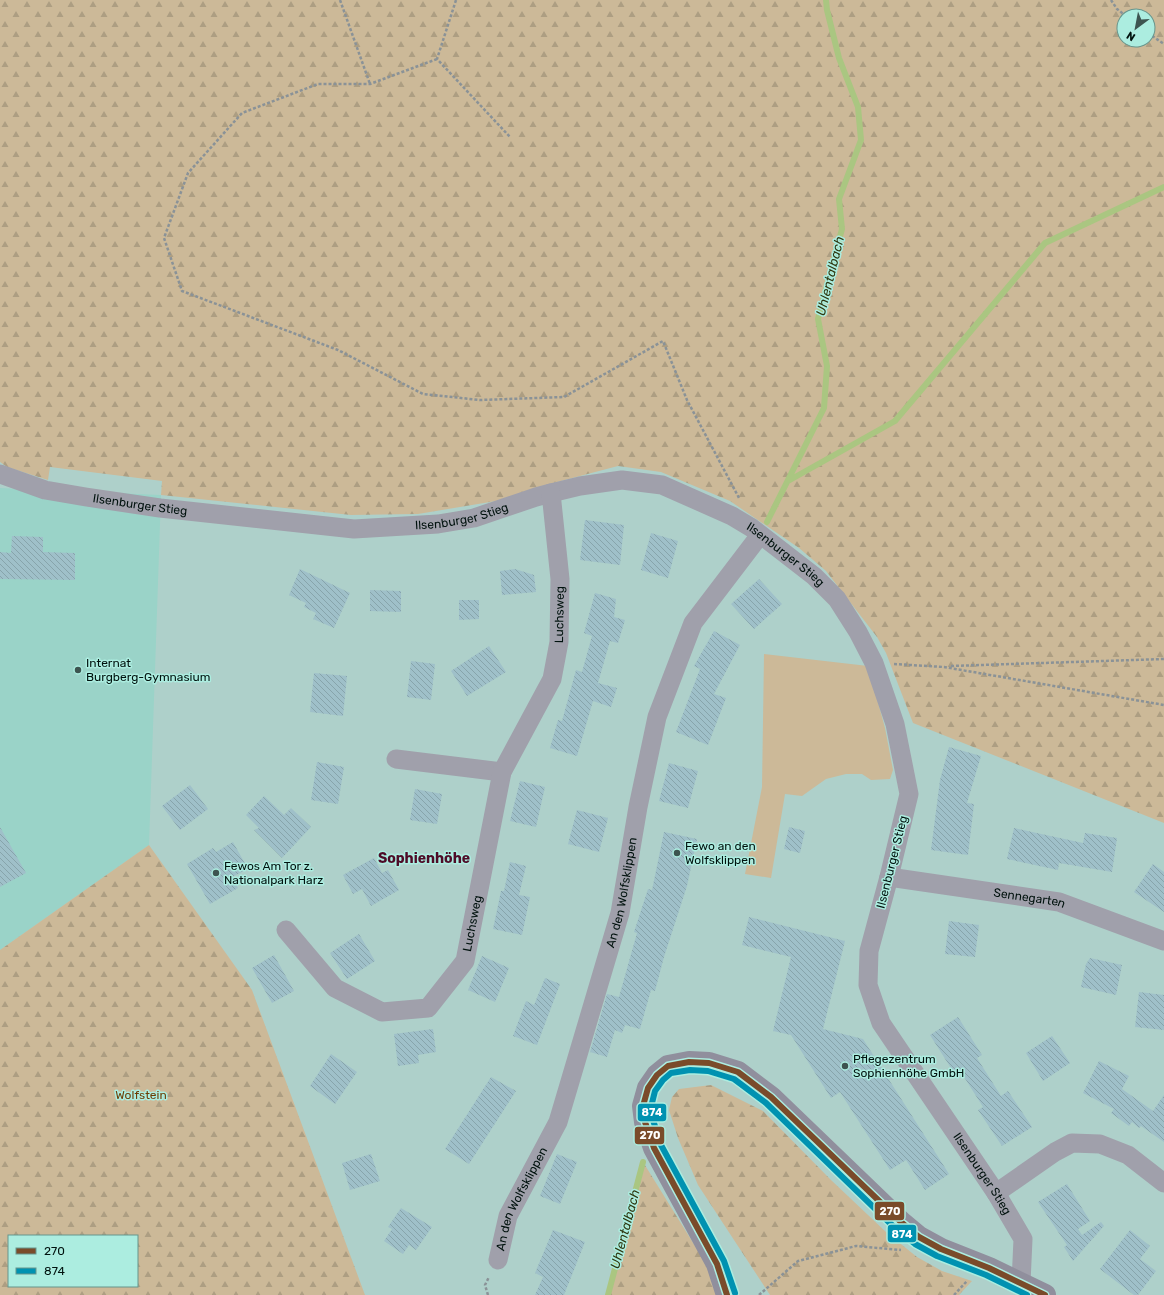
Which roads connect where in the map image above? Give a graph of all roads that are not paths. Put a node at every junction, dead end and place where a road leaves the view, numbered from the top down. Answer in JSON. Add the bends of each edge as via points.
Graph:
{"nodes":[{"id":1,"x":0,"y":474,"type":"edge"},
{"id":2,"x":551,"y":493,"type":"junction"},
{"id":3,"x":760,"y":534,"type":"junction"},
{"id":4,"x":396,"y":759,"type":"dead end"},
{"id":5,"x":502,"y":772,"type":"junction"},
{"id":6,"x":889,"y":877,"type":"junction"},
{"id":7,"x":286,"y":930,"type":"dead end"},
{"id":8,"x":1164,"y":941,"type":"edge"},
{"id":9,"x":1164,"y":1183,"type":"edge"},
{"id":10,"x":996,"y":1193,"type":"junction"},
{"id":11,"x":498,"y":1260,"type":"dead end"},
{"id":12,"x":1021,"y":1282,"type":"junction"},
{"id":13,"x":727,"y":1295,"type":"edge"},
{"id":14,"x":1045,"y":1295,"type":"edge"}],
"edges":[{"from":1,"to":2,"type":"street","name":"Ilsenburger Stieg","via":[[45,490],[86,497],[160,508],[354,529],[438,524],[474,518]]},
{"from":2,"to":3,"type":"street","name":"Ilsenburger Stieg","via":[[622,480],[662,485],[732,516]]},
{"from":2,"to":5,"type":"street","name":"Luchsweg","via":[[560,579],[559,642],[552,679]]},
{"from":3,"to":6,"type":"street","name":"Ilsenburger Stieg","via":[[814,576],[837,599],[874,663],[895,724],[909,794]]},
{"from":3,"to":11,"type":"street","name":"An den Wolfsklippen","via":[[693,623],[657,717],[620,913],[558,1122],[508,1216]]},
{"from":4,"to":5,"type":"street"},
{"from":5,"to":7,"type":"street","name":"Luchsweg","via":[[465,962],[428,1008],[382,1012],[335,988]]},
{"from":6,"to":8,"type":"street","name":"Sennegarten","via":[[1059,902]]},
{"from":6,"to":10,"type":"street","name":"Ilsenburger Stieg","via":[[869,951],[868,985],[881,1023]]},
{"from":9,"to":10,"type":"street","via":[[1128,1155],[1100,1144],[1072,1143]]},
{"from":10,"to":12,"type":"street","name":"Ilsenburger Stieg","via":[[1023,1239]]},
{"from":12,"to":13,"type":"main road","via":[[941,1249],[919,1237],[771,1097],[738,1072],[709,1062],[668,1066],[657,1075],[648,1088],[643,1106],[645,1122],[654,1148],[718,1264]]},
{"from":12,"to":14,"type":"main road"}]}
